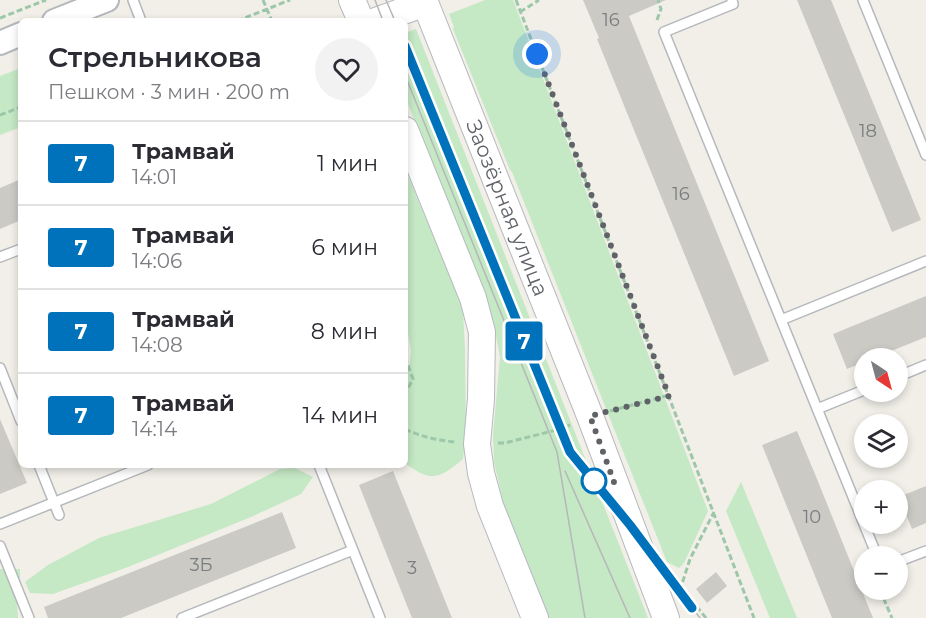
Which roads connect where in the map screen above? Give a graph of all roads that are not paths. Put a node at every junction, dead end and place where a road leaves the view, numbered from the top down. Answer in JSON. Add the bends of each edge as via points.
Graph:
{"nodes":[{"id":1,"x":107,"y":0,"type":"edge"},
{"id":2,"x":133,"y":0,"type":"edge"},
{"id":3,"x":352,"y":0,"type":"edge"},
{"id":4,"x":732,"y":0,"type":"edge"},
{"id":5,"x":863,"y":0,"type":"edge"},
{"id":6,"x":426,"y":1,"type":"edge"},
{"id":7,"x":62,"y":18,"type":"edge"},
{"id":8,"x":140,"y":18,"type":"edge"},
{"id":9,"x":360,"y":18,"type":"edge"},
{"id":10,"x":384,"y":18,"type":"edge"},
{"id":11,"x":18,"y":35,"type":"edge"},
{"id":12,"x":0,"y":43,"type":"edge"},
{"id":13,"x":408,"y":137,"type":"edge"},
{"id":14,"x":926,"y":155,"type":"edge"},
{"id":15,"x":18,"y":250,"type":"edge"},
{"id":16,"x":0,"y":258,"type":"edge"},
{"id":17,"x":926,"y":261,"type":"edge"},
{"id":18,"x":781,"y":320,"type":"junction"},
{"id":19,"x":926,"y":365,"type":"edge"},
{"id":20,"x":0,"y":368,"type":"edge"},
{"id":21,"x":908,"y":372,"type":"edge"},
{"id":22,"x":854,"y":394,"type":"edge"},
{"id":23,"x":817,"y":410,"type":"junction"},
{"id":24,"x":18,"y":413,"type":"edge"},
{"id":25,"x":40,"y":468,"type":"edge"},
{"id":26,"x":141,"y":468,"type":"edge"},
{"id":27,"x":320,"y":468,"type":"edge"},
{"id":28,"x":54,"y":503,"type":"junction"},
{"id":29,"x":58,"y":515,"type":"dead end"},
{"id":30,"x":0,"y":524,"type":"edge"},
{"id":31,"x":0,"y":546,"type":"edge"},
{"id":32,"x":873,"y":546,"type":"edge"},
{"id":33,"x":353,"y":550,"type":"junction"},
{"id":34,"x":926,"y":550,"type":"edge"},
{"id":35,"x":908,"y":557,"type":"edge"},
{"id":36,"x":29,"y":618,"type":"edge"},
{"id":37,"x":182,"y":618,"type":"edge"},
{"id":38,"x":380,"y":618,"type":"edge"},
{"id":39,"x":535,"y":618,"type":"edge"},
{"id":40,"x":666,"y":618,"type":"edge"}],
"edges":[{"from":1,"to":7,"type":"street"},
{"from":2,"to":8,"type":"lane"},
{"from":3,"to":9,"type":"main road"},
{"from":4,"to":18,"type":"lane","via":[[733,4],[664,32]]},
{"from":5,"to":14,"type":"lane"},
{"from":6,"to":10,"type":"main road"},
{"from":6,"to":40,"type":"main road","name":"Заозёрная улица"},
{"from":11,"to":12,"type":"street"},
{"from":13,"to":39,"type":"main road","via":[[473,298],[482,332],[477,444],[481,473],[490,506]]},
{"from":15,"to":16,"type":"lane"},
{"from":17,"to":18,"type":"lane"},
{"from":18,"to":23,"type":"lane"},
{"from":19,"to":21,"type":"lane"},
{"from":20,"to":24,"type":"lane"},
{"from":22,"to":23,"type":"lane"},
{"from":23,"to":32,"type":"lane"},
{"from":25,"to":28,"type":"lane"},
{"from":26,"to":28,"type":"lane"},
{"from":27,"to":33,"type":"lane"},
{"from":28,"to":29,"type":"lane"},
{"from":28,"to":30,"type":"lane"},
{"from":31,"to":36,"type":"lane"},
{"from":33,"to":37,"type":"lane"},
{"from":33,"to":38,"type":"lane"},
{"from":34,"to":35,"type":"lane"}]}
